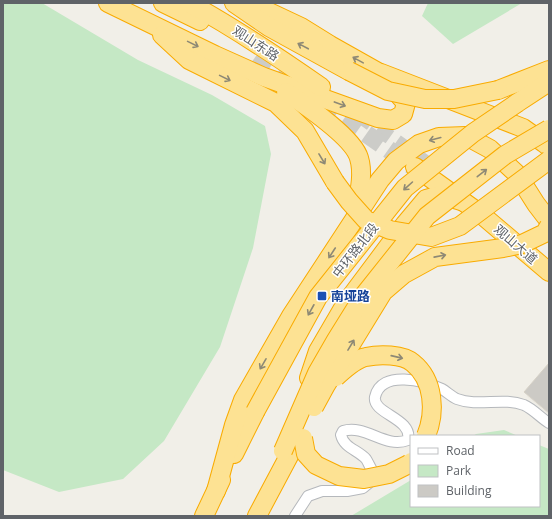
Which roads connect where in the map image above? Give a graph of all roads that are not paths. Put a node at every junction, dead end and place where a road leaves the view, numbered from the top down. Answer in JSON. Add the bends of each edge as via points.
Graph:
{"nodes":[{"id":1,"x":108,"y":3,"type":"edge"},
{"id":2,"x":163,"y":3,"type":"edge"},
{"id":3,"x":189,"y":3,"type":"edge"},
{"id":4,"x":234,"y":3,"type":"edge"},
{"id":5,"x":250,"y":3,"type":"edge"},
{"id":6,"x":148,"y":23,"type":"junction"},
{"id":7,"x":256,"y":56,"type":"tunnel mouth"},
{"id":8,"x":549,"y":70,"type":"edge"},
{"id":9,"x":378,"y":72,"type":"junction"},
{"id":10,"x":264,"y":77,"type":"junction"},
{"id":11,"x":549,"y":82,"type":"edge"},
{"id":12,"x":321,"y":87,"type":"dead end"},
{"id":13,"x":549,"y":129,"type":"edge"},
{"id":14,"x":549,"y":147,"type":"edge"},
{"id":15,"x":549,"y":160,"type":"edge"},
{"id":16,"x":464,"y":202,"type":"junction"},
{"id":17,"x":549,"y":221,"type":"edge"},
{"id":18,"x":549,"y":226,"type":"edge"},
{"id":19,"x":345,"y":232,"type":"junction"},
{"id":20,"x":549,"y":258,"type":"edge"},
{"id":21,"x":549,"y":272,"type":"edge"},
{"id":22,"x":326,"y":385,"type":"junction"},
{"id":23,"x":549,"y":423,"type":"edge"},
{"id":24,"x":426,"y":435,"type":"edge"},
{"id":25,"x":287,"y":452,"type":"junction"},
{"id":26,"x":410,"y":464,"type":"edge"},
{"id":27,"x":216,"y":491,"type":"junction"},
{"id":28,"x":204,"y":516,"type":"edge"},
{"id":29,"x":252,"y":516,"type":"edge"},
{"id":30,"x":257,"y":516,"type":"edge"},
{"id":31,"x":295,"y":516,"type":"edge"}],
"edges":[{"from":1,"to":6,"type":"highway"},
{"from":2,"to":7,"type":"highway","name":"观山东路","via":[[215,29]]},
{"from":3,"to":12,"type":"highway","name":"观山东路","via":[[264,48]]},
{"from":8,"to":4,"type":"highway","one_way":true,"bridge":true,"via":[[498,90],[454,99],[425,98],[388,91],[268,27]]},
{"from":9,"to":5,"type":"highway","one_way":true,"via":[[301,27]]},
{"from":6,"to":10,"type":"highway","one_way":true},
{"from":6,"to":15,"type":"highway","one_way":true,"bridge":true,"via":[[189,60],[276,103],[305,131],[335,182],[366,220],[390,230],[431,237],[460,226]]},
{"from":10,"to":9,"type":"highway","one_way":true,"via":[[378,118],[393,120],[403,114],[406,104]]},
{"from":9,"to":14,"type":"highway","via":[[523,128]]},
{"from":10,"to":19,"type":"highway","via":[[314,111],[354,147],[360,159],[360,190],[356,212]]},
{"from":11,"to":27,"type":"highway","name":"中环路北段","one_way":true,"bridge":true,"via":[[473,133],[405,188],[318,297],[255,412]]},
{"from":25,"to":13,"type":"highway","one_way":true,"bridge":true,"via":[[318,373],[336,340],[364,295],[427,216],[505,155]]},
{"from":16,"to":20,"type":"highway","via":[[420,165],[489,207]]},
{"from":16,"to":21,"type":"highway","name":"观山大道"},
{"from":16,"to":26,"type":"highway","bridge":true,"via":[[441,195],[426,199],[405,224],[346,303],[318,351],[303,396],[303,438],[306,454],[316,465],[339,476],[364,479],[389,474]]},
{"from":17,"to":19,"type":"highway","one_way":true,"via":[[516,174],[490,149],[466,136],[439,137],[419,144],[396,161]]},
{"from":22,"to":18,"type":"highway","one_way":true,"bridge":true,"via":[[383,292],[404,274],[435,257],[522,244],[545,233]]},
{"from":19,"to":27,"type":"highway","one_way":true,"via":[[291,316],[243,400]]},
{"from":22,"to":24,"type":"highway","one_way":true,"bridge":true,"via":[[348,366],[365,357],[396,355],[413,362],[426,377],[432,400],[431,426]]},
{"from":22,"to":25,"type":"highway","bridge":true},
{"from":23,"to":31,"type":"street","via":[[525,406],[457,399],[420,381],[390,381],[380,387],[375,398],[376,403],[407,429],[408,440],[392,442],[350,429],[344,431],[341,435],[342,440],[365,458],[372,470],[369,483],[363,488],[322,491],[308,496]]},
{"from":25,"to":29,"type":"highway"},
{"from":25,"to":30,"type":"highway"},
{"from":27,"to":28,"type":"highway","name":"中环路北段"}]}
